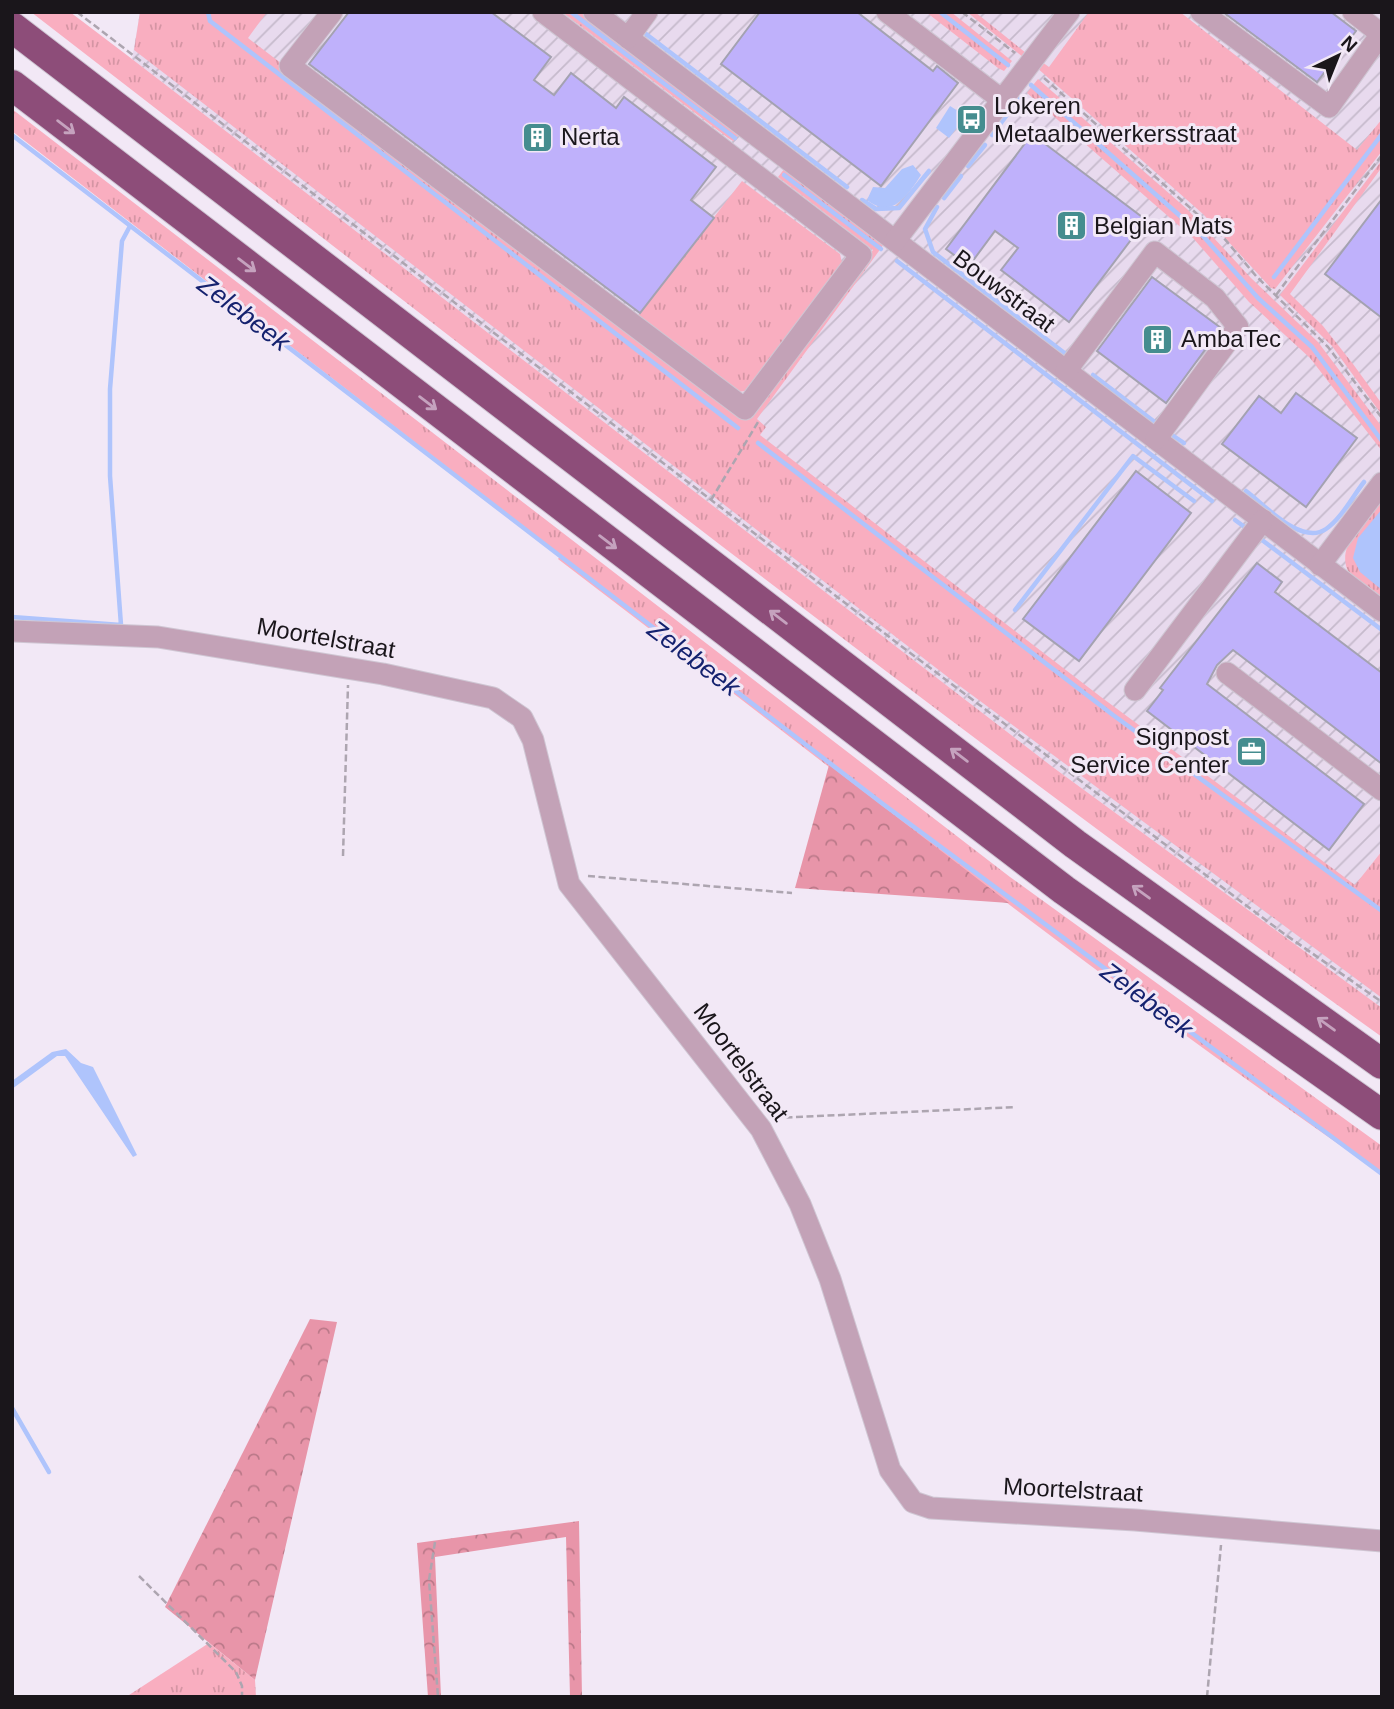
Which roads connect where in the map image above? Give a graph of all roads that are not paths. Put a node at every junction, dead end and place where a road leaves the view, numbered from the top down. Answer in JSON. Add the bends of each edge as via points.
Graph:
{"nodes":[{"id":1,"x":332,"y":12,"type":"edge"},
{"id":2,"x":543,"y":12,"type":"edge"},
{"id":3,"x":594,"y":12,"type":"edge"},
{"id":4,"x":647,"y":12,"type":"edge"},
{"id":5,"x":887,"y":12,"type":"edge"},
{"id":6,"x":1069,"y":12,"type":"edge"},
{"id":7,"x":1201,"y":12,"type":"edge"},
{"id":8,"x":1353,"y":12,"type":"edge"},
{"id":9,"x":12,"y":27,"type":"edge"},
{"id":10,"x":628,"y":38,"type":"junction"},
{"id":11,"x":12,"y":85,"type":"edge"},
{"id":12,"x":1002,"y":100,"type":"junction"},
{"id":13,"x":895,"y":241,"type":"junction"},
{"id":14,"x":1066,"y":371,"type":"junction"},
{"id":15,"x":1156,"y":439,"type":"junction"},
{"id":16,"x":1382,"y":483,"type":"edge"},
{"id":17,"x":1263,"y":520,"type":"junction"},
{"id":18,"x":1320,"y":565,"type":"junction"},
{"id":19,"x":1382,"y":611,"type":"edge"},
{"id":20,"x":12,"y":631,"type":"edge"},
{"id":21,"x":1227,"y":673,"type":"dead end"},
{"id":22,"x":1135,"y":690,"type":"dead end"},
{"id":23,"x":1382,"y":790,"type":"edge"},
{"id":24,"x":1382,"y":1063,"type":"edge"},
{"id":25,"x":1382,"y":1115,"type":"edge"},
{"id":26,"x":1382,"y":1541,"type":"edge"}],
"edges":[{"from":1,"to":2,"type":"street","via":[[290,66],[745,409],[861,254]]},
{"from":3,"to":10,"type":"street","name":"Bouwstraat"},
{"from":4,"to":10,"type":"street"},
{"from":5,"to":12,"type":"street"},
{"from":6,"to":12,"type":"street"},
{"from":7,"to":8,"type":"street","via":[[1329,107],[1381,34]]},
{"from":24,"to":9,"type":"highway","one_way":true,"via":[[1075,844]]},
{"from":10,"to":13,"type":"street","name":"Bouwstraat"},
{"from":11,"to":25,"type":"highway","one_way":true,"via":[[1064,890]]},
{"from":12,"to":13,"type":"street"},
{"from":13,"to":14,"type":"street","name":"Bouwstraat"},
{"from":14,"to":15,"type":"street","name":"Bouwstraat"},
{"from":14,"to":15,"type":"street","via":[[1155,253],[1215,299],[1238,327]]},
{"from":15,"to":17,"type":"street","name":"Bouwstraat"},
{"from":16,"to":18,"type":"street"},
{"from":17,"to":18,"type":"street","name":"Bouwstraat"},
{"from":17,"to":22,"type":"street"},
{"from":18,"to":19,"type":"street","name":"Bouwstraat"},
{"from":20,"to":26,"type":"street","name":"Moortelstraat","via":[[158,637],[349,668],[493,698],[522,718],[533,740],[569,884],[754,1119],[800,1204],[830,1279],[890,1470],[913,1502],[931,1508]]},
{"from":21,"to":23,"type":"street"}]}
